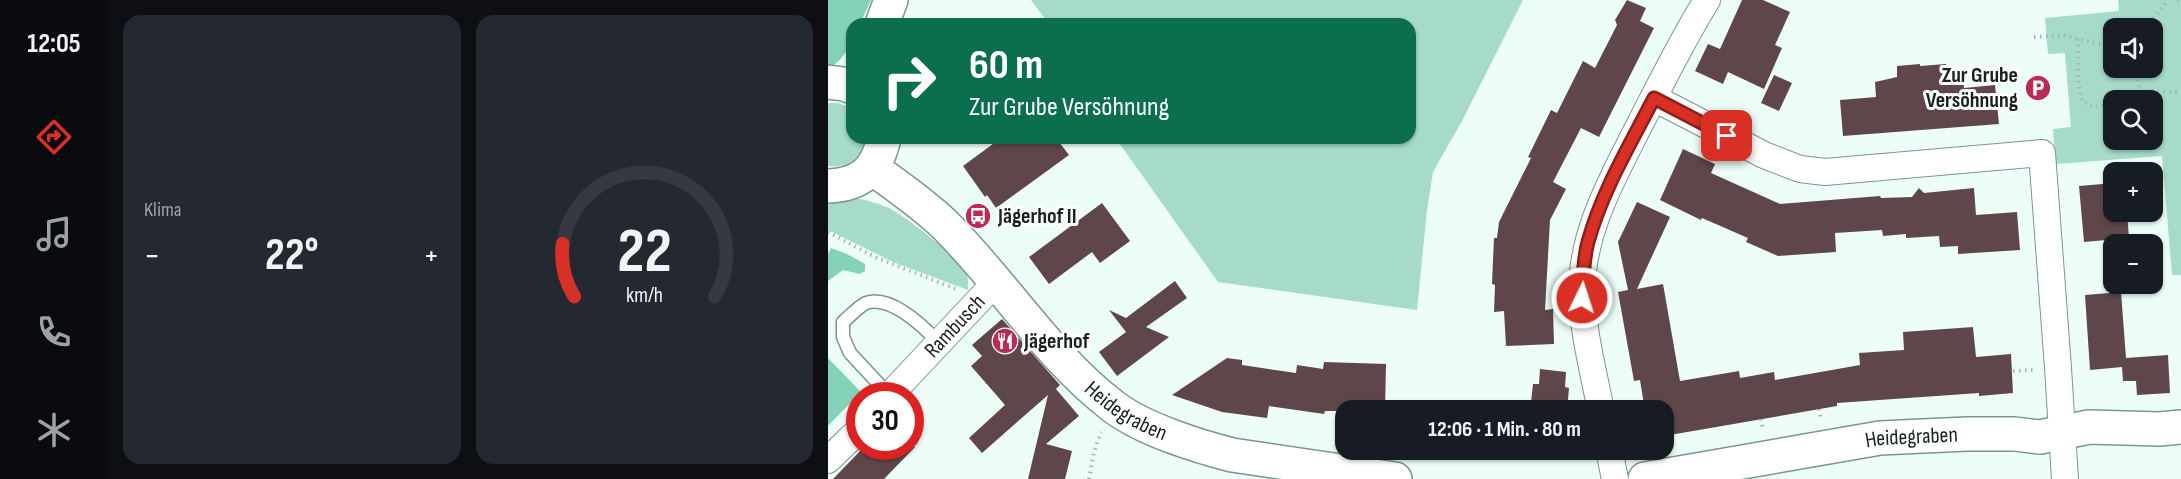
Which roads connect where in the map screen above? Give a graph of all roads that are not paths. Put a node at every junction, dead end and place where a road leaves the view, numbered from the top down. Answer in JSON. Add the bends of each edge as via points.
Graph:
{"nodes":[{"id":1,"x":891,"y":0,"type":"edge"},
{"id":2,"x":1707,"y":0,"type":"edge"},
{"id":3,"x":884,"y":18,"type":"edge"},
{"id":4,"x":828,"y":82,"type":"edge"},
{"id":5,"x":846,"y":85,"type":"edge"},
{"id":6,"x":1654,"y":98,"type":"junction"},
{"id":7,"x":883,"y":144,"type":"edge"},
{"id":8,"x":872,"y":168,"type":"junction"},
{"id":9,"x":828,"y":186,"type":"edge"},
{"id":10,"x":996,"y":282,"type":"junction"},
{"id":11,"x":939,"y":343,"type":"junction"},
{"id":12,"x":876,"y":382,"type":"edge"},
{"id":13,"x":902,"y":382,"type":"edge"},
{"id":14,"x":1599,"y":400,"type":"edge"},
{"id":15,"x":2181,"y":427,"type":"edge"},
{"id":16,"x":2063,"y":433,"type":"junction"},
{"id":17,"x":846,"y":443,"type":"edge"},
{"id":18,"x":828,"y":460,"type":"edge"},
{"id":19,"x":1612,"y":460,"type":"edge"},
{"id":20,"x":1395,"y":479,"type":"edge"},
{"id":21,"x":1616,"y":479,"type":"edge"},
{"id":22,"x":1645,"y":479,"type":"edge"},
{"id":23,"x":2065,"y":479,"type":"edge"}],
"edges":[{"from":1,"to":3,"type":"main road"},
{"from":2,"to":6,"type":"street","via":[[1679,45]]},
{"from":4,"to":5,"type":"main road"},
{"from":6,"to":14,"type":"street","via":[[1607,190],[1587,244],[1582,298]]},
{"from":6,"to":16,"type":"street","via":[[1800,170],[1825,172],[2042,153]]},
{"from":7,"to":8,"type":"main road"},
{"from":8,"to":9,"type":"main road","via":[[859,179]]},
{"from":8,"to":10,"type":"main road","name":"Heidegraben","via":[[944,224]]},
{"from":10,"to":11,"type":"street","name":"Rambusch"},
{"from":10,"to":20,"type":"main road","name":"Heidegraben","via":[[1091,387],[1116,409],[1148,426],[1232,455]]},
{"from":11,"to":12,"type":"lane","via":[[894,306],[865,304],[843,321],[843,337],[850,353]]},
{"from":11,"to":13,"type":"street","name":"Rambusch"},
{"from":15,"to":16,"type":"main road","name":"Heidegraben","via":[[2089,428]]},
{"from":16,"to":22,"type":"main road","name":"Heidegraben","via":[[2040,437],[1967,434],[1880,438]]},
{"from":16,"to":23,"type":"street"},
{"from":17,"to":18,"type":"street"},
{"from":19,"to":21,"type":"street"}]}
